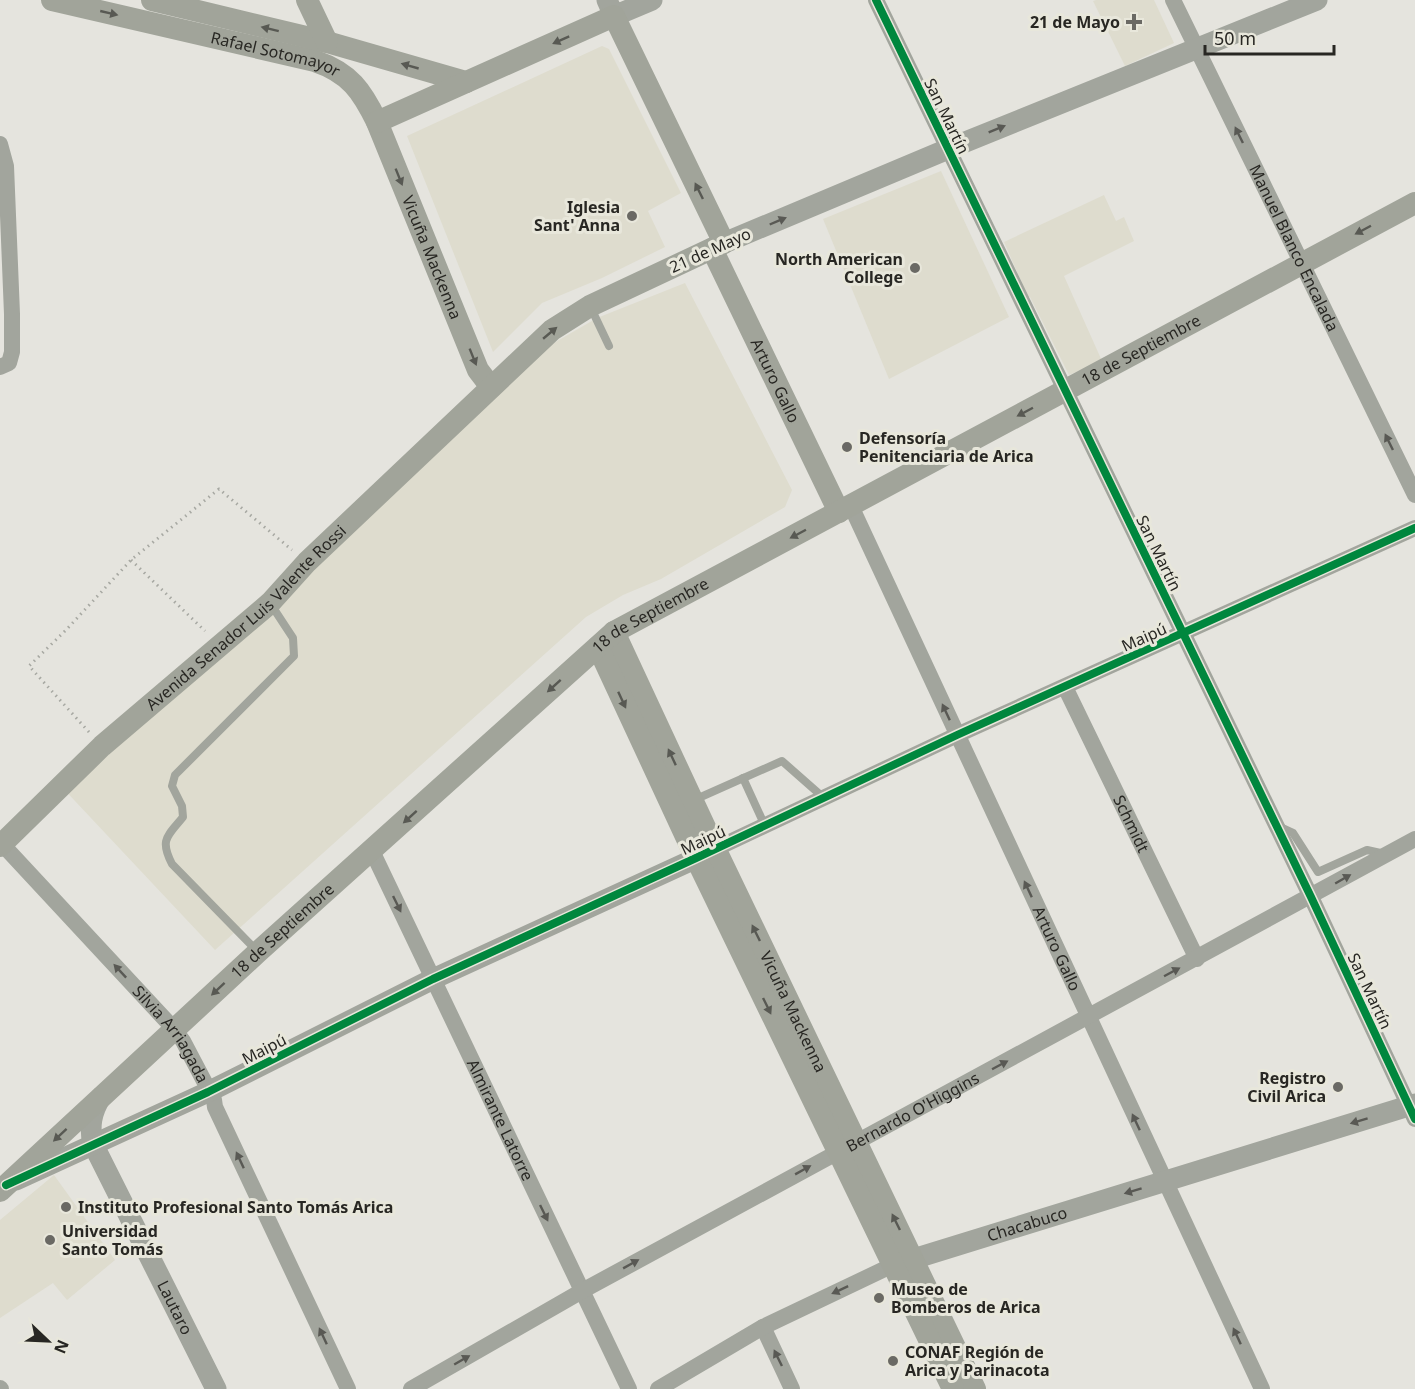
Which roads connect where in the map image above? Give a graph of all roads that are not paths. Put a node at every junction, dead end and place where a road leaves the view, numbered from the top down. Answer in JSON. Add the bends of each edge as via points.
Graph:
{"nodes":[{"id":1,"x":52,"y":0,"type":"edge"},
{"id":2,"x":152,"y":0,"type":"edge"},
{"id":3,"x":307,"y":0,"type":"edge"},
{"id":4,"x":652,"y":0,"type":"edge"},
{"id":5,"x":876,"y":0,"type":"edge"},
{"id":6,"x":1173,"y":0,"type":"edge"},
{"id":7,"x":1317,"y":0,"type":"edge"},
{"id":8,"x":610,"y":8,"type":"edge"},
{"id":9,"x":327,"y":42,"type":"junction"},
{"id":10,"x":1197,"y":47,"type":"junction"},
{"id":11,"x":302,"y":58,"type":"junction"},
{"id":12,"x":466,"y":81,"type":"junction"},
{"id":13,"x":377,"y":122,"type":"junction"},
{"id":14,"x":0,"y":144,"type":"edge"},
{"id":15,"x":948,"y":149,"type":"junction"},
{"id":16,"x":1415,"y":203,"type":"edge"},
{"id":17,"x":718,"y":246,"type":"junction"},
{"id":18,"x":1302,"y":263,"type":"junction"},
{"id":19,"x":590,"y":306,"type":"junction"},
{"id":20,"x":609,"y":346,"type":"dead end"},
{"id":21,"x":0,"y":368,"type":"edge"},
{"id":22,"x":491,"y":387,"type":"junction"},
{"id":23,"x":1066,"y":390,"type":"junction"},
{"id":24,"x":1415,"y":495,"type":"edge"},
{"id":25,"x":845,"y":509,"type":"junction"},
{"id":26,"x":1415,"y":528,"type":"edge"},
{"id":27,"x":270,"y":603,"type":"junction"},
{"id":28,"x":1183,"y":634,"type":"junction"},
{"id":29,"x":606,"y":639,"type":"junction"},
{"id":30,"x":1065,"y":687,"type":"junction"},
{"id":31,"x":957,"y":735,"type":"junction"},
{"id":32,"x":743,"y":778,"type":"junction"},
{"id":33,"x":824,"y":798,"type":"junction"},
{"id":34,"x":693,"y":801,"type":"junction"},
{"id":35,"x":1276,"y":825,"type":"junction"},
{"id":36,"x":765,"y":826,"type":"junction"},
{"id":37,"x":1415,"y":839,"type":"edge"},
{"id":38,"x":1,"y":845,"type":"edge"},
{"id":39,"x":372,"y":851,"type":"junction"},
{"id":40,"x":706,"y":854,"type":"junction"},
{"id":41,"x":1387,"y":854,"type":"junction"},
{"id":42,"x":1311,"y":897,"type":"junction"},
{"id":43,"x":258,"y":952,"type":"junction"},
{"id":44,"x":1197,"y":959,"type":"junction"},
{"id":45,"x":433,"y":979,"type":"junction"},
{"id":46,"x":1088,"y":1018,"type":"junction"},
{"id":47,"x":174,"y":1029,"type":"junction"},
{"id":48,"x":208,"y":1092,"type":"junction"},
{"id":49,"x":103,"y":1095,"type":"junction"},
{"id":50,"x":1413,"y":1110,"type":"edge"},
{"id":51,"x":93,"y":1144,"type":"junction"},
{"id":52,"x":847,"y":1146,"type":"junction"},
{"id":53,"x":1164,"y":1181,"type":"junction"},
{"id":54,"x":3,"y":1188,"type":"edge"},
{"id":55,"x":903,"y":1262,"type":"junction"},
{"id":56,"x":582,"y":1291,"type":"junction"},
{"id":57,"x":763,"y":1327,"type":"junction"},
{"id":58,"x":216,"y":1389,"type":"edge"},
{"id":59,"x":348,"y":1389,"type":"edge"},
{"id":60,"x":411,"y":1389,"type":"edge"},
{"id":61,"x":629,"y":1389,"type":"edge"},
{"id":62,"x":658,"y":1389,"type":"edge"},
{"id":63,"x":792,"y":1389,"type":"edge"},
{"id":64,"x":952,"y":1389,"type":"edge"},
{"id":65,"x":975,"y":1389,"type":"edge"},
{"id":66,"x":1262,"y":1389,"type":"edge"}],
"edges":[{"from":1,"to":11,"type":"main road","name":"Rafael Sotomayor","one_way":true},
{"from":9,"to":2,"type":"main road","name":"Rafael Sotomayor","one_way":true},
{"from":3,"to":9,"type":"main road"},
{"from":4,"to":8,"type":"street"},
{"from":5,"to":15,"type":"street","name":"San Martín"},
{"from":6,"to":10,"type":"street","name":"Manuel Blanco Encalada"},
{"from":7,"to":10,"type":"street","name":"21 de Mayo"},
{"from":8,"to":12,"type":"main road","one_way":true},
{"from":17,"to":8,"type":"main road","name":"Arturo Gallo","one_way":true},
{"from":9,"to":11,"type":"main road","via":[[318,56]]},
{"from":12,"to":9,"type":"main road","name":"Rafael Sotomayor","one_way":true},
{"from":15,"to":10,"type":"street","name":"21 de Mayo","one_way":true},
{"from":18,"to":10,"type":"street","name":"Manuel Blanco Encalada","one_way":true},
{"from":11,"to":13,"type":"main road","name":"Rafael Sotomayor","via":[[328,65],[350,80]]},
{"from":12,"to":13,"type":"main road"},
{"from":13,"to":22,"type":"main road","name":"Vicuña Mackenna","one_way":true,"via":[[478,370]]},
{"from":14,"to":21,"type":"street","via":[[6,166],[12,314],[12,352],[9,363]]},
{"from":17,"to":15,"type":"street","name":"21 de Mayo","one_way":true},
{"from":15,"to":23,"type":"street","name":"San Martín"},
{"from":16,"to":18,"type":"main road","name":"18 de Septiembre","one_way":true},
{"from":17,"to":19,"type":"main road","name":"21 de Mayo"},
{"from":17,"to":25,"type":"main road","name":"Arturo Gallo"},
{"from":18,"to":23,"type":"main road","name":"18 de Septiembre"},
{"from":24,"to":18,"type":"street","name":"Manuel Blanco Encalada","one_way":true},
{"from":19,"to":20,"type":"lane"},
{"from":22,"to":19,"type":"main road","name":"21 de Mayo","one_way":true,"via":[[552,330]]},
{"from":22,"to":27,"type":"main road","name":"Avenida Senador Luis Valente Rossi","via":[[307,562]]},
{"from":23,"to":25,"type":"main road","name":"18 de Septiembre","one_way":true},
{"from":23,"to":28,"type":"street","name":"San Martín"},
{"from":25,"to":29,"type":"main road","name":"18 de Septiembre","one_way":true},
{"from":31,"to":25,"type":"street","name":"Arturo Gallo","one_way":true},
{"from":26,"to":28,"type":"street","name":"Maipú"},
{"from":27,"to":38,"type":"main road","name":"Avenida Senador Luis Valente Rossi","via":[[102,746]]},
{"from":27,"to":43,"type":"lane","via":[[293,638],[294,656],[175,776],[172,786],[183,817],[167,838],[165,850],[172,864]]},
{"from":28,"to":30,"type":"street","name":"Maipú"},
{"from":28,"to":35,"type":"street","name":"San Martín"},
{"from":34,"to":29,"type":"main road","name":"Vicuña Mackenna","one_way":true},
{"from":29,"to":39,"type":"main road","name":"18 de Septiembre","one_way":true},
{"from":29,"to":40,"type":"main road","name":"Vicuña Mackenna","one_way":true},
{"from":30,"to":31,"type":"street","name":"Maipú"},
{"from":30,"to":44,"type":"street","name":"Schmidt"},
{"from":31,"to":33,"type":"street","name":"Maipú"},
{"from":46,"to":31,"type":"street","name":"Arturo Gallo","one_way":true},
{"from":32,"to":33,"type":"lane","via":[[782,760]]},
{"from":32,"to":34,"type":"lane"},
{"from":32,"to":36,"type":"lane"},
{"from":33,"to":36,"type":"street","name":"Maipú"},
{"from":34,"to":40,"type":"main road","name":"Vicuña Mackenna"},
{"from":35,"to":41,"type":"lane","via":[[1293,833],[1318,872],[1367,850]]},
{"from":35,"to":42,"type":"street","name":"San Martín"},
{"from":36,"to":40,"type":"street","name":"Maipú"},
{"from":37,"to":41,"type":"street","name":"Bernardo O'Higgins"},
{"from":47,"to":38,"type":"street","name":"Silvia Arriagada","one_way":true},
{"from":39,"to":43,"type":"main road","name":"18 de Septiembre"},
{"from":39,"to":45,"type":"street","name":"Almirante Latorre","one_way":true},
{"from":40,"to":45,"type":"street","name":"Maipú"},
{"from":40,"to":52,"type":"main road","name":"Vicuña Mackenna"},
{"from":42,"to":41,"type":"street","name":"Bernardo O'Higgins","one_way":true},
{"from":42,"to":44,"type":"street","name":"Bernardo O'Higgins"},
{"from":42,"to":50,"type":"street","name":"San Martín"},
{"from":43,"to":47,"type":"main road","name":"18 de Septiembre","one_way":true},
{"from":46,"to":44,"type":"street","name":"Bernardo O'Higgins","one_way":true},
{"from":45,"to":48,"type":"street","name":"Maipú"},
{"from":45,"to":56,"type":"street","name":"Almirante Latorre","one_way":true},
{"from":52,"to":46,"type":"street","name":"Bernardo O'Higgins","one_way":true},
{"from":53,"to":46,"type":"street","name":"Arturo Gallo","one_way":true},
{"from":47,"to":48,"type":"street","name":"Silvia Arriagada"},
{"from":47,"to":49,"type":"main road","name":"18 de Septiembre"},
{"from":48,"to":51,"type":"street","name":"Maipú"},
{"from":59,"to":48,"type":"street","name":"Silvia Arriagada","one_way":true},
{"from":49,"to":51,"type":"street","name":"Lautaro","via":[[92,1116]]},
{"from":49,"to":54,"type":"main road","name":"18 de Septiembre","one_way":true},
{"from":50,"to":53,"type":"street","name":"Chacabuco","one_way":true},
{"from":51,"to":54,"type":"street","name":"Maipú"},
{"from":51,"to":58,"type":"street","name":"Lautaro"},
{"from":52,"to":55,"type":"main road","name":"Vicuña Mackenna"},
{"from":56,"to":52,"type":"street","name":"Bernardo O'Higgins","one_way":true},
{"from":53,"to":55,"type":"street","name":"Chacabuco","one_way":true},
{"from":66,"to":53,"type":"street","name":"Arturo Gallo","one_way":true},
{"from":55,"to":57,"type":"street","name":"Chacabuco","one_way":true},
{"from":55,"to":64,"type":"main road","name":"Vicuña Mackenna"},
{"from":55,"to":65,"type":"main road","name":"Vicuña Mackenna"},
{"from":60,"to":56,"type":"street","name":"Bernardo O'Higgins","one_way":true},
{"from":56,"to":61,"type":"street","name":"Almirante Latorre"},
{"from":57,"to":62,"type":"street","name":"Chacabuco"},
{"from":63,"to":57,"type":"street","one_way":true}]}
